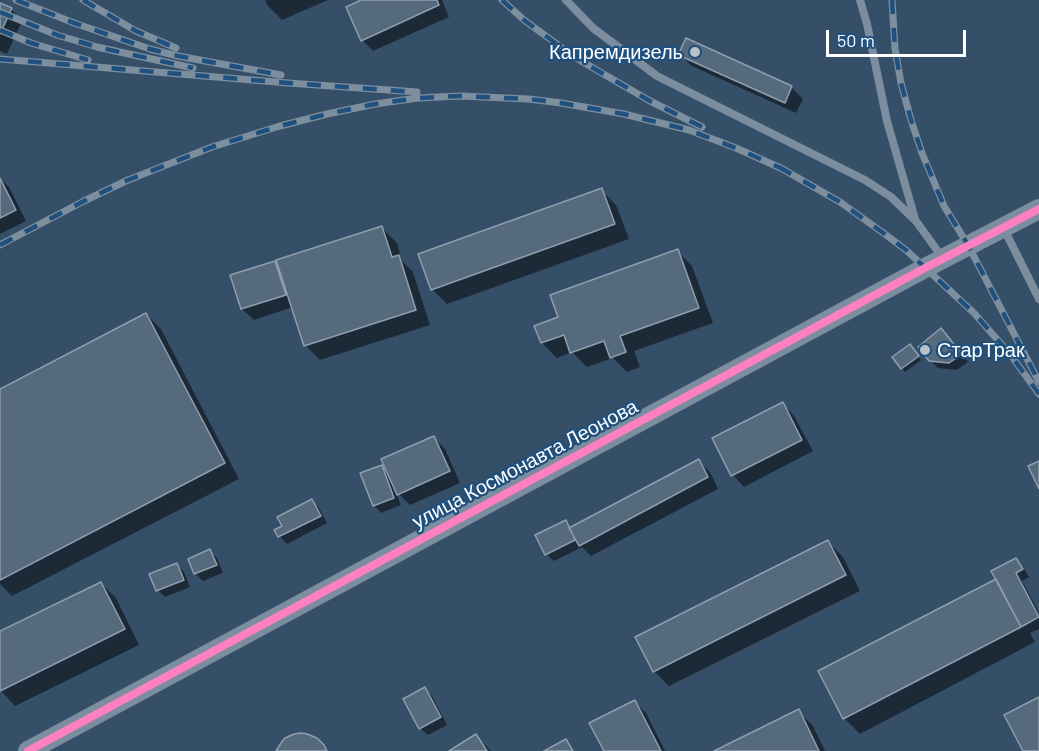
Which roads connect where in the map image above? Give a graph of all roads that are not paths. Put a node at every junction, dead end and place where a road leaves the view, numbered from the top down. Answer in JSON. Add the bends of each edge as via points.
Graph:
{"nodes":[{"id":1,"x":566,"y":0,"type":"edge"},
{"id":2,"x":860,"y":0,"type":"edge"},
{"id":3,"x":1039,"y":209,"type":"edge"},
{"id":4,"x":916,"y":220,"type":"junction"},
{"id":5,"x":1004,"y":227,"type":"junction"},
{"id":6,"x":943,"y":258,"type":"junction"},
{"id":7,"x":1039,"y":299,"type":"edge"},
{"id":8,"x":28,"y":751,"type":"edge"}],
"edges":[{"from":1,"to":4,"type":"lane","via":[[594,28],[657,76],[865,180]]},
{"from":2,"to":4,"type":"lane","via":[[887,121]]},
{"from":3,"to":5,"type":"street","name":"улица Космонавта Леонова"},
{"from":4,"to":6,"type":"lane"},
{"from":5,"to":6,"type":"street","name":"улица Космонавта Леонова"},
{"from":5,"to":7,"type":"lane"},
{"from":6,"to":8,"type":"street","name":"улица Космонавта Леонова"}]}
